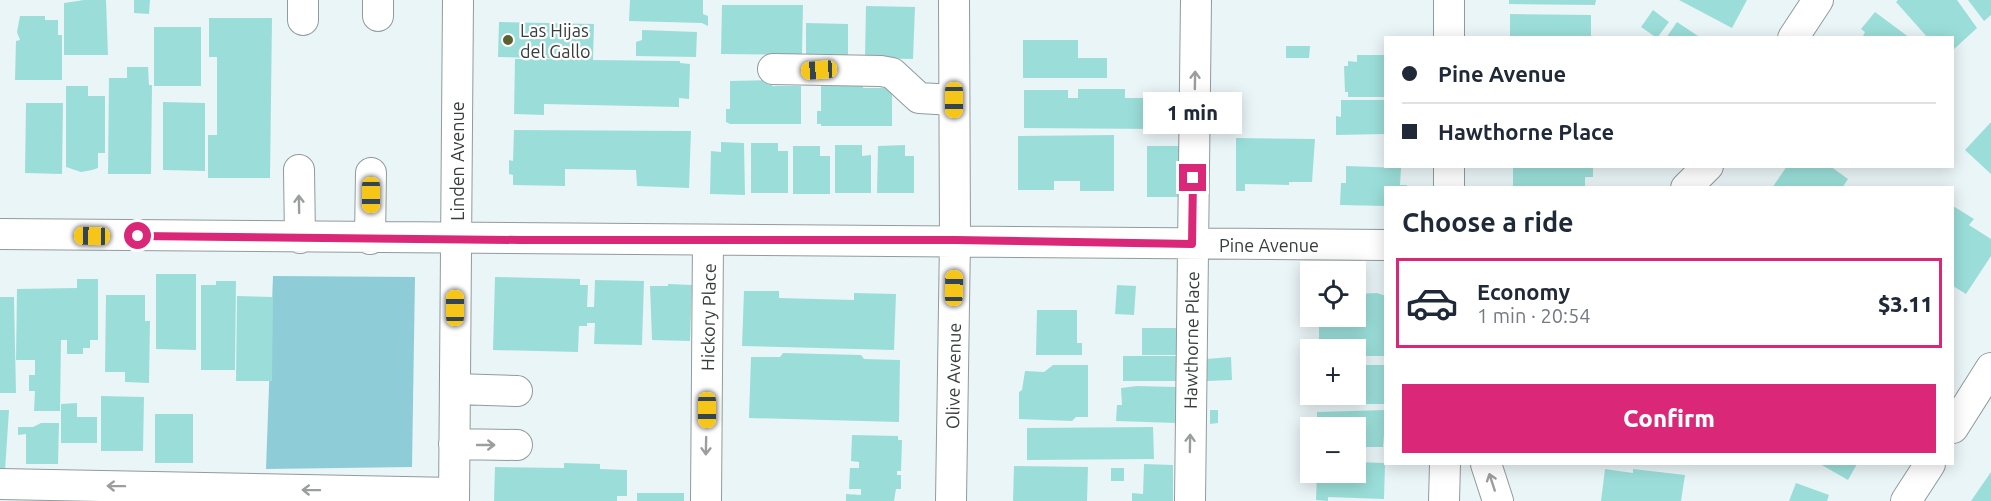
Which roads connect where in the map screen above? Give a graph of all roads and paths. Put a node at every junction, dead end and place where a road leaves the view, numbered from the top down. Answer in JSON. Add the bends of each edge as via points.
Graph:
{"nodes":[{"id":1,"x":458,"y":0,"type":"edge"},
{"id":2,"x":954,"y":0,"type":"edge"},
{"id":3,"x":1196,"y":0,"type":"edge"},
{"id":4,"x":1449,"y":0,"type":"edge"},
{"id":5,"x":1818,"y":0,"type":"edge"},
{"id":6,"x":1449,"y":36,"type":"edge"},
{"id":7,"x":1794,"y":36,"type":"edge"},
{"id":8,"x":773,"y":69,"type":"dead end"},
{"id":9,"x":954,"y":100,"type":"junction"},
{"id":10,"x":1449,"y":168,"type":"edge"},
{"id":11,"x":1706,"y":168,"type":"edge"},
{"id":12,"x":299,"y":170,"type":"dead end"},
{"id":13,"x":371,"y":173,"type":"dead end"},
{"id":14,"x":1449,"y":186,"type":"edge"},
{"id":15,"x":1688,"y":186,"type":"edge"},
{"id":16,"x":0,"y":234,"type":"edge"},
{"id":17,"x":300,"y":238,"type":"junction"},
{"id":18,"x":370,"y":238,"type":"junction"},
{"id":19,"x":456,"y":240,"type":"junction"},
{"id":20,"x":955,"y":240,"type":"junction"},
{"id":21,"x":708,"y":241,"type":"junction"},
{"id":22,"x":1192,"y":244,"type":"junction"},
{"id":23,"x":1384,"y":245,"type":"edge"},
{"id":24,"x":1991,"y":368,"type":"edge"},
{"id":25,"x":455,"y":389,"type":"junction"},
{"id":26,"x":517,"y":391,"type":"dead end"},
{"id":27,"x":1954,"y":426,"type":"edge"},
{"id":28,"x":454,"y":444,"type":"junction"},
{"id":29,"x":517,"y":445,"type":"dead end"},
{"id":30,"x":1444,"y":465,"type":"edge"},
{"id":31,"x":1486,"y":465,"type":"edge"},
{"id":32,"x":1929,"y":465,"type":"edge"},
{"id":33,"x":0,"y":484,"type":"edge"},
{"id":34,"x":454,"y":497,"type":"edge"},
{"id":35,"x":706,"y":501,"type":"edge"},
{"id":36,"x":951,"y":501,"type":"edge"},
{"id":37,"x":1190,"y":501,"type":"edge"},
{"id":38,"x":1444,"y":501,"type":"edge"},
{"id":39,"x":1498,"y":501,"type":"edge"},
{"id":40,"x":1906,"y":501,"type":"edge"}],
"edges":[{"from":1,"to":19,"type":"street","name":"Linden Avenue"},
{"from":2,"to":9,"type":"street","name":"Olive Avenue"},
{"from":22,"to":3,"type":"street","name":"Hawthorne Place","one_way":true},
{"from":4,"to":6,"type":"street"},
{"from":5,"to":7,"type":"street"},
{"from":8,"to":9,"type":"street","via":[[881,71],[892,73],[919,98]]},
{"from":9,"to":20,"type":"street","name":"Olive Avenue"},
{"from":10,"to":14,"type":"street"},
{"from":11,"to":15,"type":"street"},
{"from":17,"to":12,"type":"street","one_way":true},
{"from":13,"to":18,"type":"street"},
{"from":16,"to":17,"type":"street","name":"Pine Avenue"},
{"from":17,"to":18,"type":"street","name":"Pine Avenue"},
{"from":18,"to":19,"type":"street","name":"Pine Avenue"},
{"from":19,"to":21,"type":"street","name":"Pine Avenue"},
{"from":19,"to":25,"type":"street","name":"Linden Avenue"},
{"from":20,"to":21,"type":"street","name":"Pine Avenue"},
{"from":20,"to":22,"type":"street","name":"Pine Avenue"},
{"from":20,"to":36,"type":"street","name":"Olive Avenue"},
{"from":21,"to":35,"type":"street","name":"Hickory Place","one_way":true,"via":[[694,410]]},
{"from":22,"to":23,"type":"street","name":"Pine Avenue"},
{"from":37,"to":22,"type":"street","name":"Hawthorne Place","one_way":true},
{"from":24,"to":27,"type":"street"},
{"from":25,"to":26,"type":"street"},
{"from":25,"to":28,"type":"street","name":"Linden Avenue"},
{"from":28,"to":29,"type":"street","one_way":true},
{"from":28,"to":34,"type":"street","name":"Linden Avenue"},
{"from":30,"to":38,"type":"street"},
{"from":39,"to":31,"type":"street","one_way":true},
{"from":32,"to":40,"type":"street"},
{"from":34,"to":33,"type":"street","one_way":true}]}
